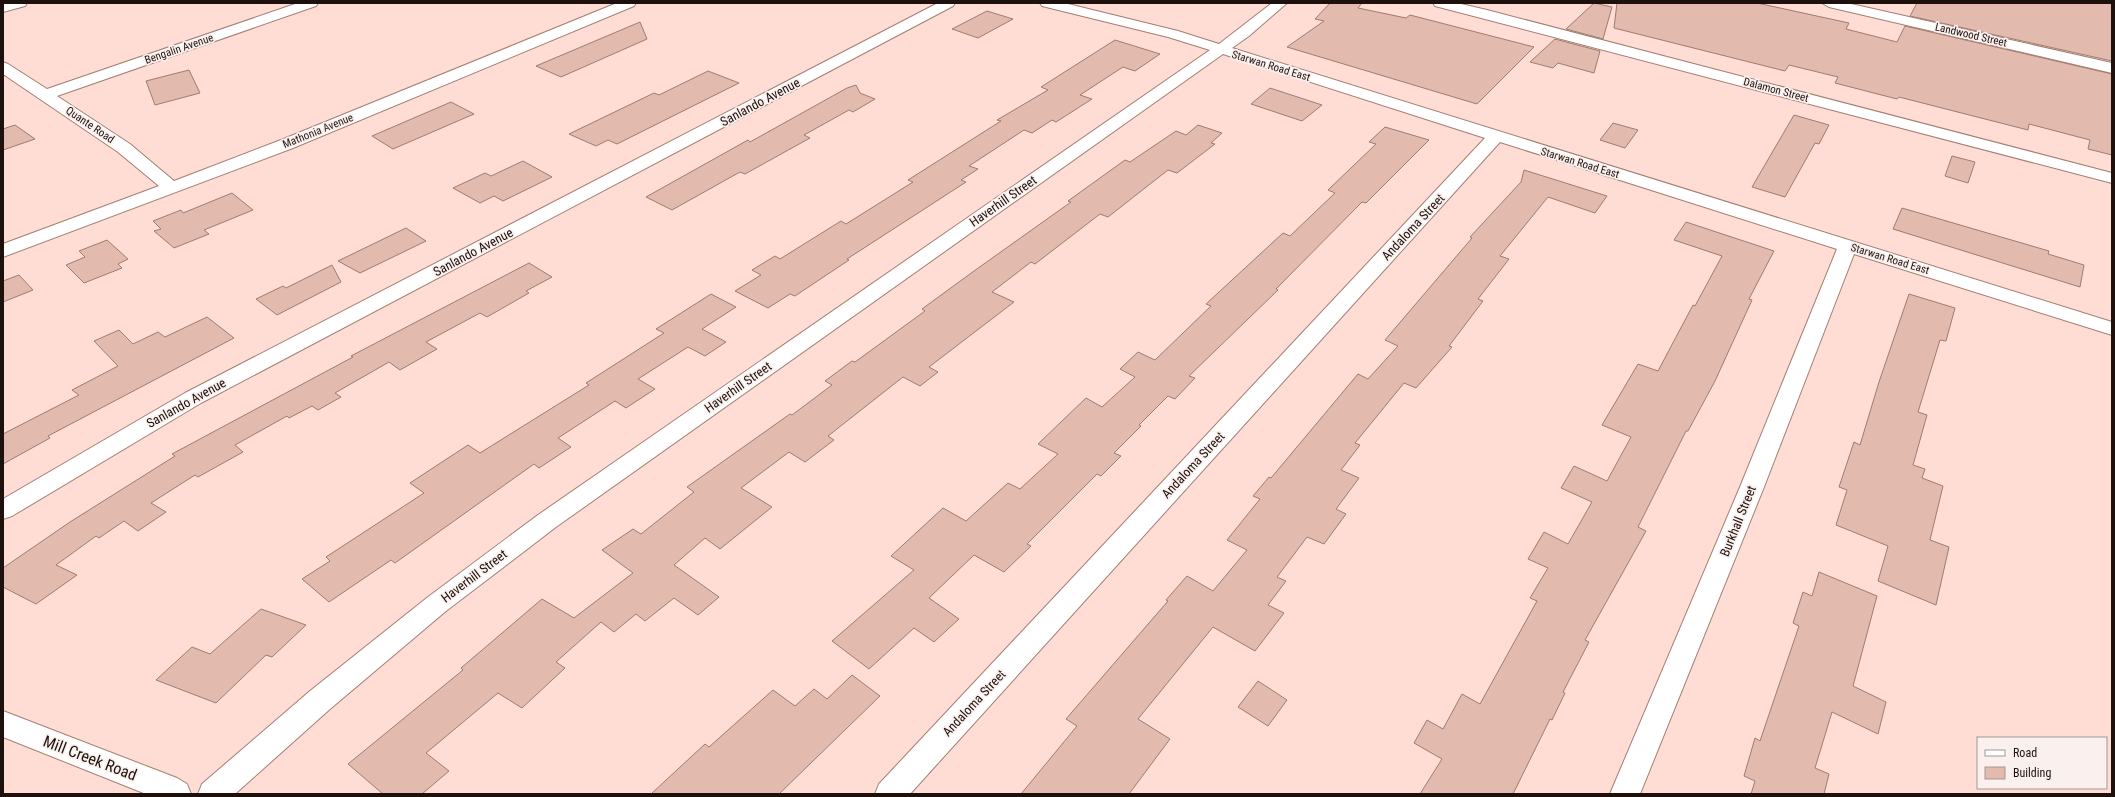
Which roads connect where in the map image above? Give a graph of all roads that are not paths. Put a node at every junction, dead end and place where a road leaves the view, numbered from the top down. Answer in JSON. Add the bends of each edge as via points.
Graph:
{"nodes":[{"id":1,"x":20,"y":3,"type":"edge"},
{"id":2,"x":311,"y":3,"type":"edge"},
{"id":3,"x":629,"y":3,"type":"edge"},
{"id":4,"x":948,"y":3,"type":"edge"},
{"id":5,"x":1047,"y":3,"type":"edge"},
{"id":6,"x":1280,"y":3,"type":"edge"},
{"id":7,"x":1440,"y":3,"type":"edge"},
{"id":8,"x":1830,"y":3,"type":"edge"},
{"id":9,"x":3,"y":8,"type":"edge"},
{"id":10,"x":1219,"y":50,"type":"junction"},
{"id":11,"x":3,"y":67,"type":"edge"},
{"id":12,"x":2112,"y":68,"type":"edge"},
{"id":13,"x":46,"y":95,"type":"junction"},
{"id":14,"x":1496,"y":136,"type":"junction"},
{"id":15,"x":2112,"y":178,"type":"edge"},
{"id":16,"x":172,"y":188,"type":"junction"},
{"id":17,"x":1848,"y":246,"type":"junction"},
{"id":18,"x":3,"y":251,"type":"edge"},
{"id":19,"x":2112,"y":329,"type":"edge"},
{"id":20,"x":3,"y":510,"type":"edge"},
{"id":21,"x":3,"y":724,"type":"edge"},
{"id":22,"x":176,"y":794,"type":"edge"},
{"id":23,"x":213,"y":794,"type":"edge"},
{"id":24,"x":890,"y":794,"type":"edge"},
{"id":25,"x":1625,"y":794,"type":"edge"}],
"edges":[{"from":1,"to":9,"type":"street"},
{"from":2,"to":13,"type":"street","name":"Bengalin Avenue"},
{"from":3,"to":16,"type":"street","name":"Mathonia Avenue","via":[[384,105]]},
{"from":4,"to":20,"type":"street","name":"Sanlando Avenue","via":[[192,398]]},
{"from":5,"to":10,"type":"street","name":"Starwan Road East","via":[[1173,34]]},
{"from":6,"to":10,"type":"street","name":"Haverhill Street"},
{"from":7,"to":15,"type":"street","name":"Dalamon Street"},
{"from":8,"to":12,"type":"street","name":"Landwood Street"},
{"from":10,"to":14,"type":"street","name":"Starwan Road East"},
{"from":10,"to":23,"type":"street","name":"Haverhill Street","via":[[547,522],[436,604],[320,700]]},
{"from":11,"to":13,"type":"street","name":"Quante Road"},
{"from":13,"to":16,"type":"street","name":"Quante Road","via":[[124,148]]},
{"from":14,"to":17,"type":"street","name":"Starwan Road East"},
{"from":14,"to":24,"type":"street","name":"Andaloma Street"},
{"from":16,"to":18,"type":"street","name":"Mathonia Avenue"},
{"from":17,"to":19,"type":"street","name":"Starwan Road East"},
{"from":17,"to":25,"type":"street","name":"Burkhall Street"},
{"from":21,"to":22,"type":"street","name":"Mill Creek Road"}]}
